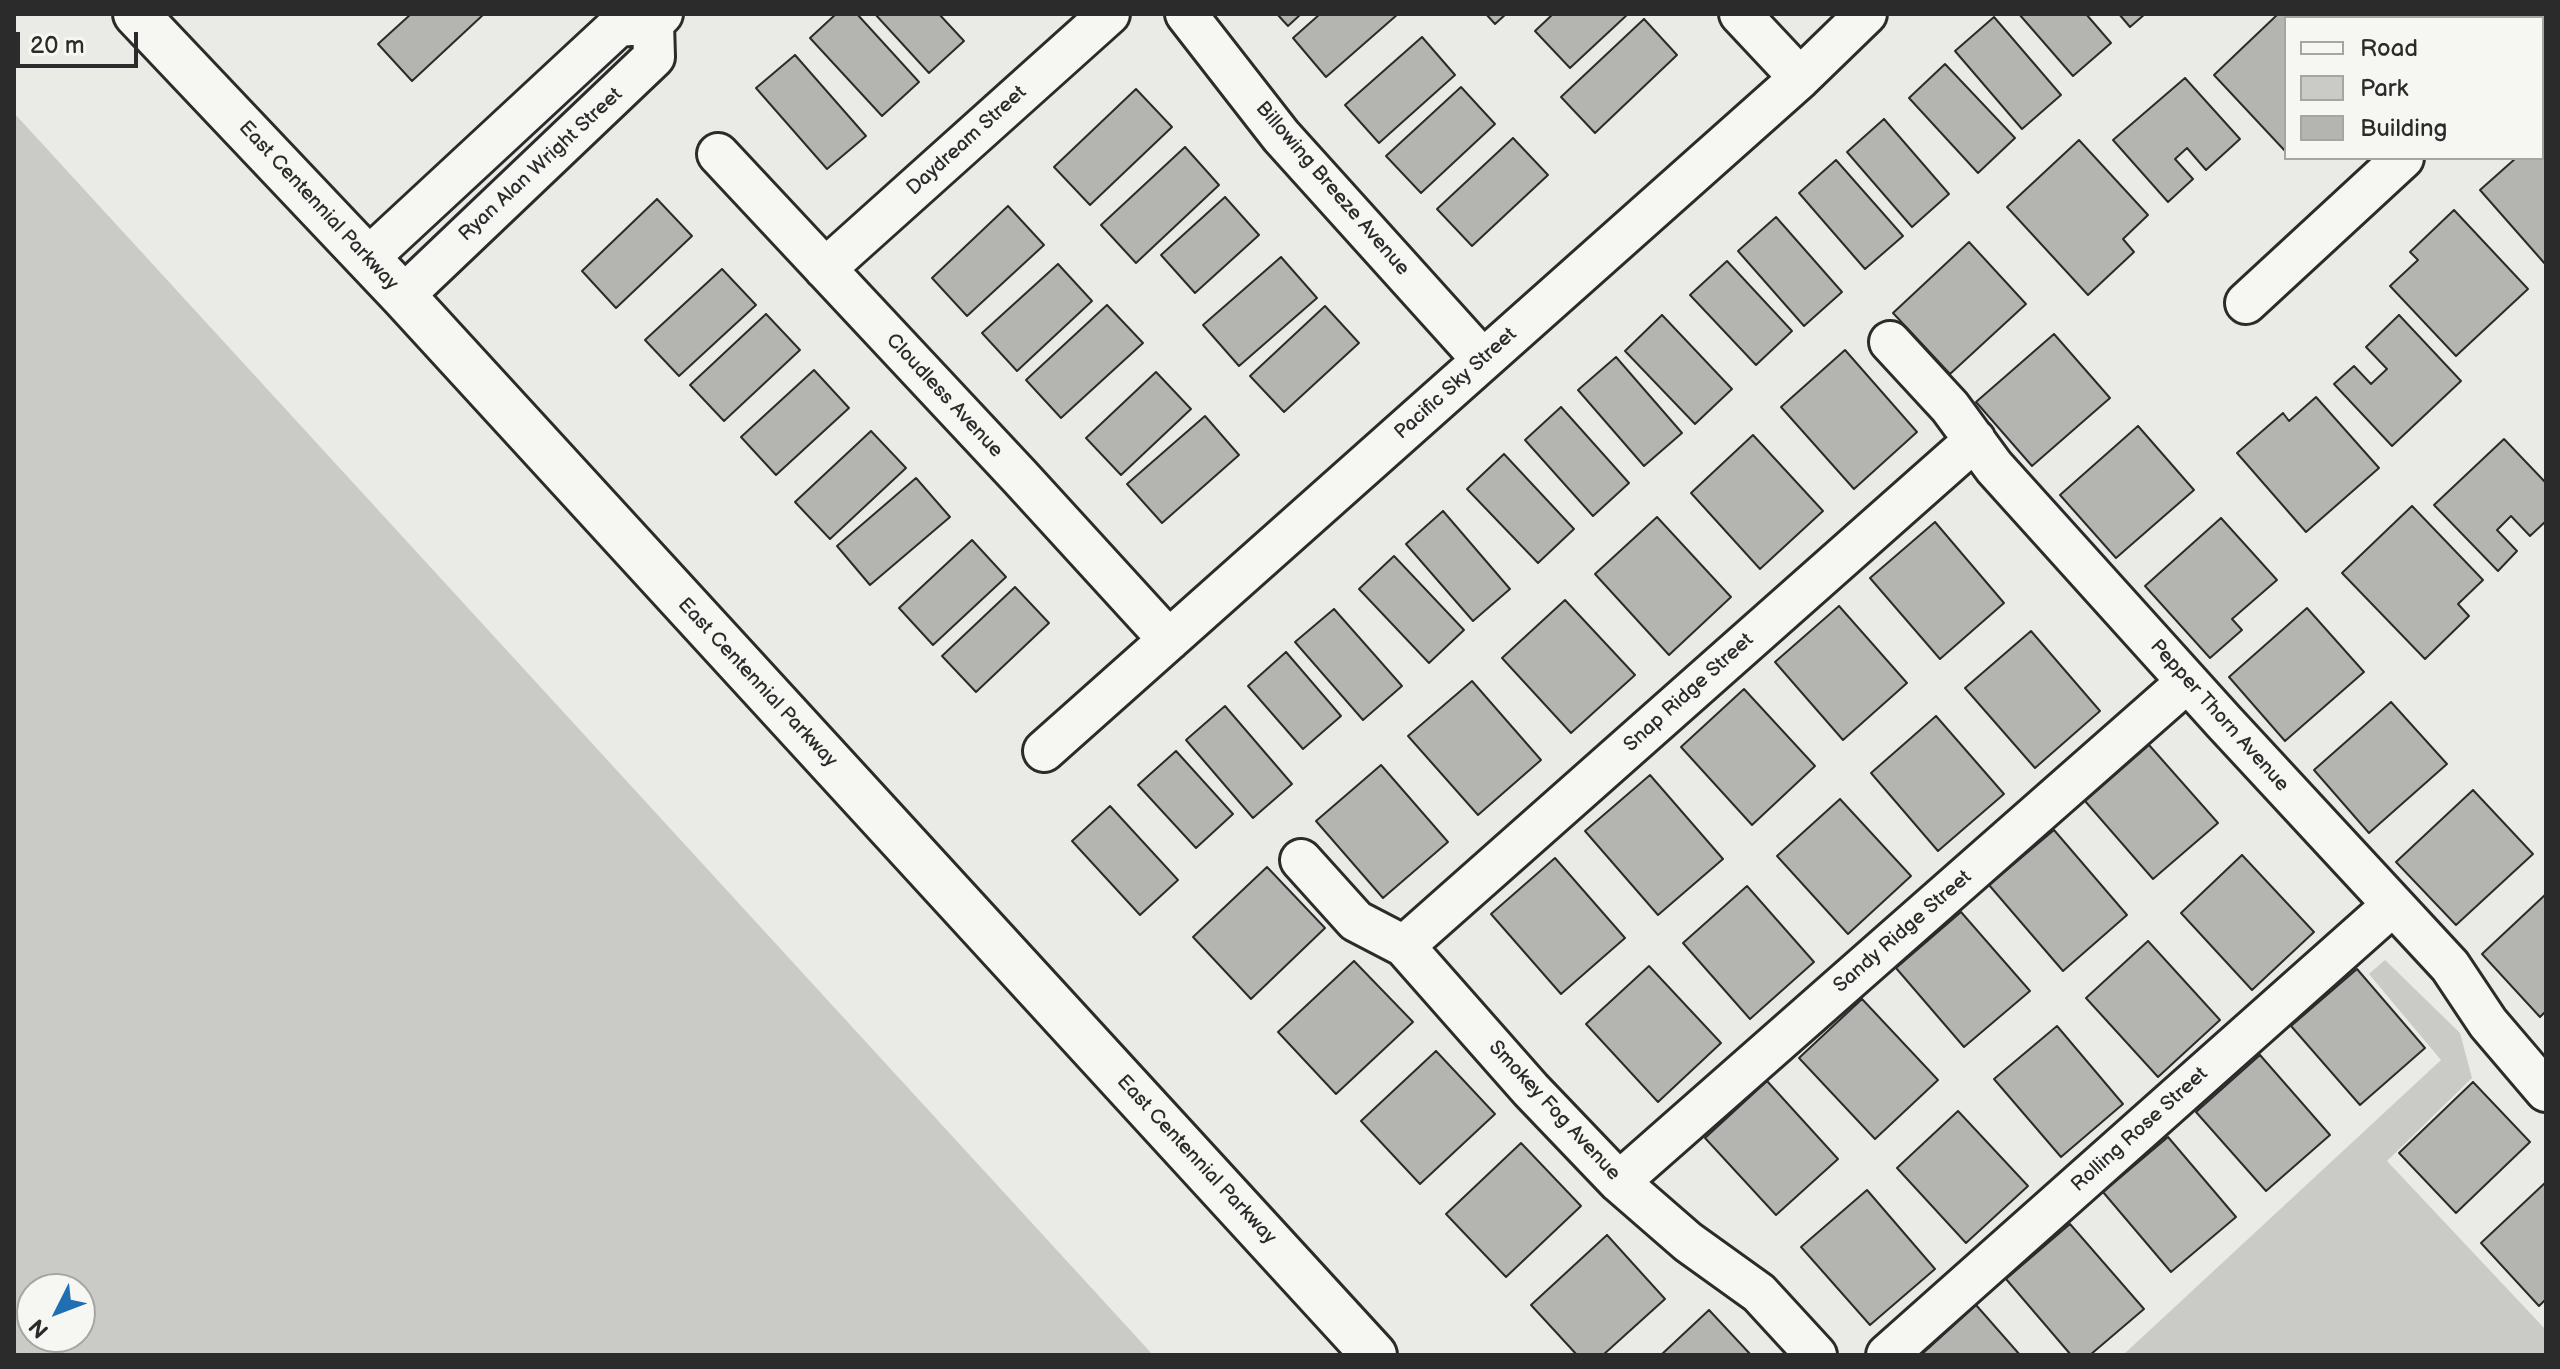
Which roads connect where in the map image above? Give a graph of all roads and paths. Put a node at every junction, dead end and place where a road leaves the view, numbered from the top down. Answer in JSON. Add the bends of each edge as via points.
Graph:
{"nodes":[{"id":1,"x":136,"y":14,"type":"edge"},
{"id":2,"x":1109,"y":14,"type":"edge"},
{"id":3,"x":1186,"y":14,"type":"edge"},
{"id":4,"x":1740,"y":14,"type":"edge"},
{"id":5,"x":1866,"y":14,"type":"edge"},
{"id":6,"x":658,"y":18,"type":"edge"},
{"id":7,"x":564,"y":76,"type":"junction"},
{"id":8,"x":1800,"y":78,"type":"junction"},
{"id":9,"x":598,"y":113,"type":"junction"},
{"id":10,"x":718,"y":154,"type":"dead end"},
{"id":11,"x":2401,"y":160,"type":"edge"},
{"id":12,"x":367,"y":259,"type":"junction"},
{"id":13,"x":825,"y":269,"type":"junction"},
{"id":14,"x":403,"y":296,"type":"junction"},
{"id":15,"x":2246,"y":303,"type":"dead end"},
{"id":16,"x":1890,"y":342,"type":"dead end"},
{"id":17,"x":1483,"y":360,"type":"junction"},
{"id":18,"x":1975,"y":440,"type":"junction"},
{"id":19,"x":1169,"y":640,"type":"junction"},
{"id":20,"x":2187,"y":682,"type":"junction"},
{"id":21,"x":1044,"y":751,"type":"dead end"},
{"id":22,"x":1301,"y":860,"type":"dead end"},
{"id":23,"x":2393,"y":905,"type":"junction"},
{"id":24,"x":1404,"y":946,"type":"junction"},
{"id":25,"x":2546,"y":1091,"type":"edge"},
{"id":26,"x":1619,"y":1182,"type":"junction"},
{"id":27,"x":1374,"y":1355,"type":"edge"},
{"id":28,"x":1816,"y":1355,"type":"edge"},
{"id":29,"x":1887,"y":1355,"type":"edge"}],
"edges":[{"from":1,"to":12,"type":"main road","name":"East Centennial Parkway"},
{"from":2,"to":13,"type":"street","name":"Daydream Street"},
{"from":3,"to":17,"type":"street","name":"Billowing Breeze Avenue","via":[[1281,136]]},
{"from":4,"to":8,"type":"street"},
{"from":5,"to":8,"type":"street","name":"Pacific Sky Street"},
{"from":6,"to":7,"type":"street","name":"Ryan Alan Wright Street","via":[[618,26]]},
{"from":6,"to":9,"type":"street","name":"Ryan Alan Wright Street","via":[[654,57]]},
{"from":7,"to":9,"type":"street"},
{"from":7,"to":12,"type":"street","name":"Ryan Alan Wright Street"},
{"from":8,"to":17,"type":"street","name":"Pacific Sky Street"},
{"from":9,"to":14,"type":"street","name":"Ryan Alan Wright Street"},
{"from":10,"to":13,"type":"street","name":"Cloudless Avenue"},
{"from":11,"to":15,"type":"street"},
{"from":12,"to":14,"type":"main road","name":"East Centennial Parkway"},
{"from":13,"to":19,"type":"street","name":"Cloudless Avenue"},
{"from":14,"to":27,"type":"main road","name":"East Centennial Parkway"},
{"from":16,"to":18,"type":"street","name":"Pepper Thorn Avenue"},
{"from":17,"to":19,"type":"street","name":"Pacific Sky Street"},
{"from":18,"to":20,"type":"street","name":"Pepper Thorn Avenue"},
{"from":18,"to":24,"type":"street","name":"Snap Ridge Street"},
{"from":19,"to":21,"type":"street","name":"Pacific Sky Street"},
{"from":20,"to":23,"type":"street","name":"Pepper Thorn Avenue"},
{"from":20,"to":26,"type":"street","name":"Sandy Ridge Street"},
{"from":22,"to":24,"type":"street","name":"Smokey Fog Avenue","via":[[1356,921]]},
{"from":23,"to":25,"type":"street","name":"Pepper Thorn Avenue","via":[[2450,966],[2488,1023]]},
{"from":23,"to":29,"type":"street","name":"Rolling Rose Street"},
{"from":24,"to":26,"type":"street","name":"Smokey Fog Avenue"},
{"from":26,"to":28,"type":"street","name":"Smokey Fog Avenue","via":[[1688,1242],[1759,1293]]}]}
